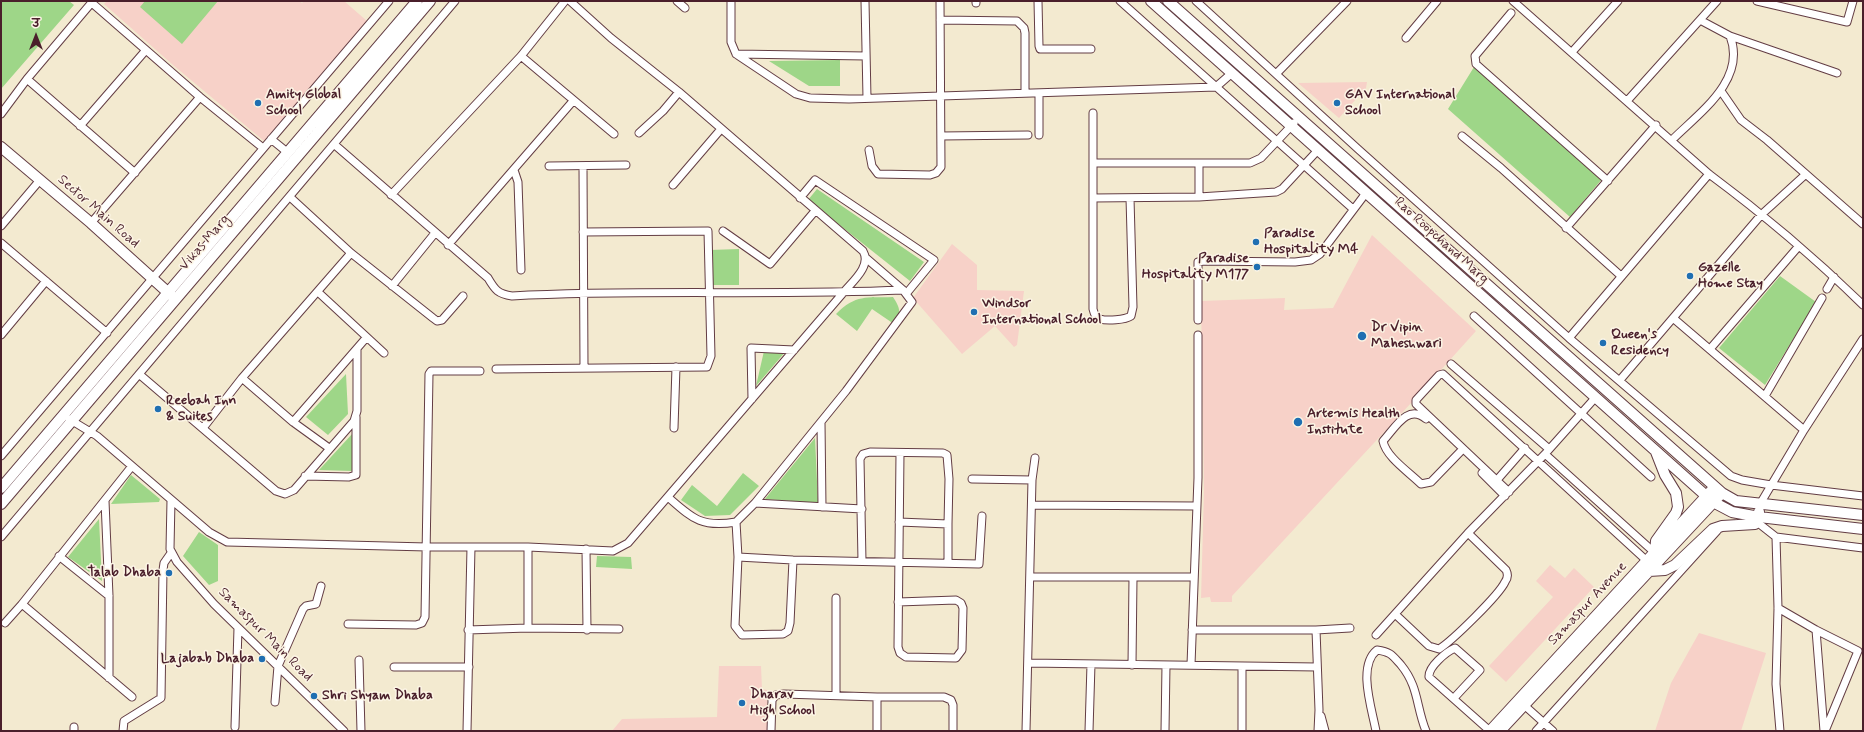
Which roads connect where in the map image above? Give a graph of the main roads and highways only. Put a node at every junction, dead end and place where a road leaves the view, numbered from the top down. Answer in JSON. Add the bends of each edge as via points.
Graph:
{"nodes":[{"id":1,"x":417,"y":1,"type":"edge"},
{"id":2,"x":430,"y":1,"type":"edge"},
{"id":3,"x":1151,"y":1,"type":"edge"},
{"id":4,"x":1168,"y":1,"type":"edge"},
{"id":5,"x":1295,"y":122,"type":"junction"},
{"id":6,"x":1,"y":147,"type":"edge"},
{"id":7,"x":171,"y":296,"type":"junction"},
{"id":8,"x":1551,"y":342,"type":"junction"},
{"id":9,"x":1543,"y":351,"type":"junction"},
{"id":10,"x":67,"y":418,"type":"junction"},
{"id":11,"x":1655,"y":450,"type":"junction"},
{"id":12,"x":1,"y":488,"type":"edge"},
{"id":13,"x":1718,"y":490,"type":"junction"},
{"id":14,"x":1710,"y":499,"type":"junction"},
{"id":15,"x":1,"y":504,"type":"edge"},
{"id":16,"x":1760,"y":504,"type":"junction"},
{"id":17,"x":1863,"y":515,"type":"edge"},
{"id":18,"x":1758,"y":520,"type":"junction"},
{"id":19,"x":1863,"y":529,"type":"edge"},
{"id":20,"x":1655,"y":553,"type":"junction"},
{"id":21,"x":1649,"y":571,"type":"junction"},
{"id":22,"x":1547,"y":675,"type":"junction"},
{"id":23,"x":1490,"y":731,"type":"edge"},
{"id":24,"x":1500,"y":731,"type":"edge"}],
"edges":[{"from":1,"to":7,"type":"main road","name":"Vikas Marg","via":[[287,152]]},
{"from":2,"to":7,"type":"main road","name":"Vikas Marg"},
{"from":3,"to":5,"type":"main road","name":"Rao Roopchand Marg","via":[[1232,73]]},
{"from":4,"to":5,"type":"main road","name":"Rao Roopchand Marg"},
{"from":5,"to":8,"type":"main road","name":"Rao Roopchand Marg"},
{"from":5,"to":9,"type":"main road","name":"Rao Roopchand Marg","via":[[1318,150]]},
{"from":6,"to":7,"type":"main road","name":"Sector Main Road","via":[[91,223]]},
{"from":7,"to":10,"type":"main road","name":"Vikas Marg"},
{"from":8,"to":9,"type":"main road"},
{"from":8,"to":13,"type":"main road","name":"Rao Roopchand Marg"},
{"from":9,"to":11,"type":"main road","name":"Rao Roopchand Marg"},
{"from":10,"to":12,"type":"main road","name":"Vikas Marg"},
{"from":10,"to":15,"type":"main road","name":"Vikas Marg"},
{"from":11,"to":14,"type":"main road","name":"Rao Roopchand Marg"},
{"from":11,"to":20,"type":"main road","via":[[1676,493],[1678,507],[1656,541]]},
{"from":13,"to":14,"type":"main road"},
{"from":13,"to":16,"type":"main road","name":"Rao Roopchand Marg","via":[[1736,501]]},
{"from":14,"to":18,"type":"main road","name":"Rao Roopchand Marg","via":[[1732,512]]},
{"from":14,"to":20,"type":"main road","name":"Samaspur Avenue"},
{"from":14,"to":21,"type":"main road","name":"Samaspur Avenue"},
{"from":16,"to":17,"type":"main road","name":"Rao Roopchand Marg"},
{"from":16,"to":18,"type":"main road"},
{"from":18,"to":19,"type":"main road","name":"Rao Roopchand Marg"},
{"from":18,"to":21,"type":"main road","via":[[1751,525],[1722,526],[1708,532],[1675,565],[1673,572]]},
{"from":20,"to":22,"type":"main road","name":"Samaspur Avenue"},
{"from":21,"to":22,"type":"main road","name":"Samaspur Avenue"},
{"from":22,"to":23,"type":"main road","name":"Samaspur Avenue"},
{"from":22,"to":24,"type":"main road","name":"Samaspur Avenue"}]}
